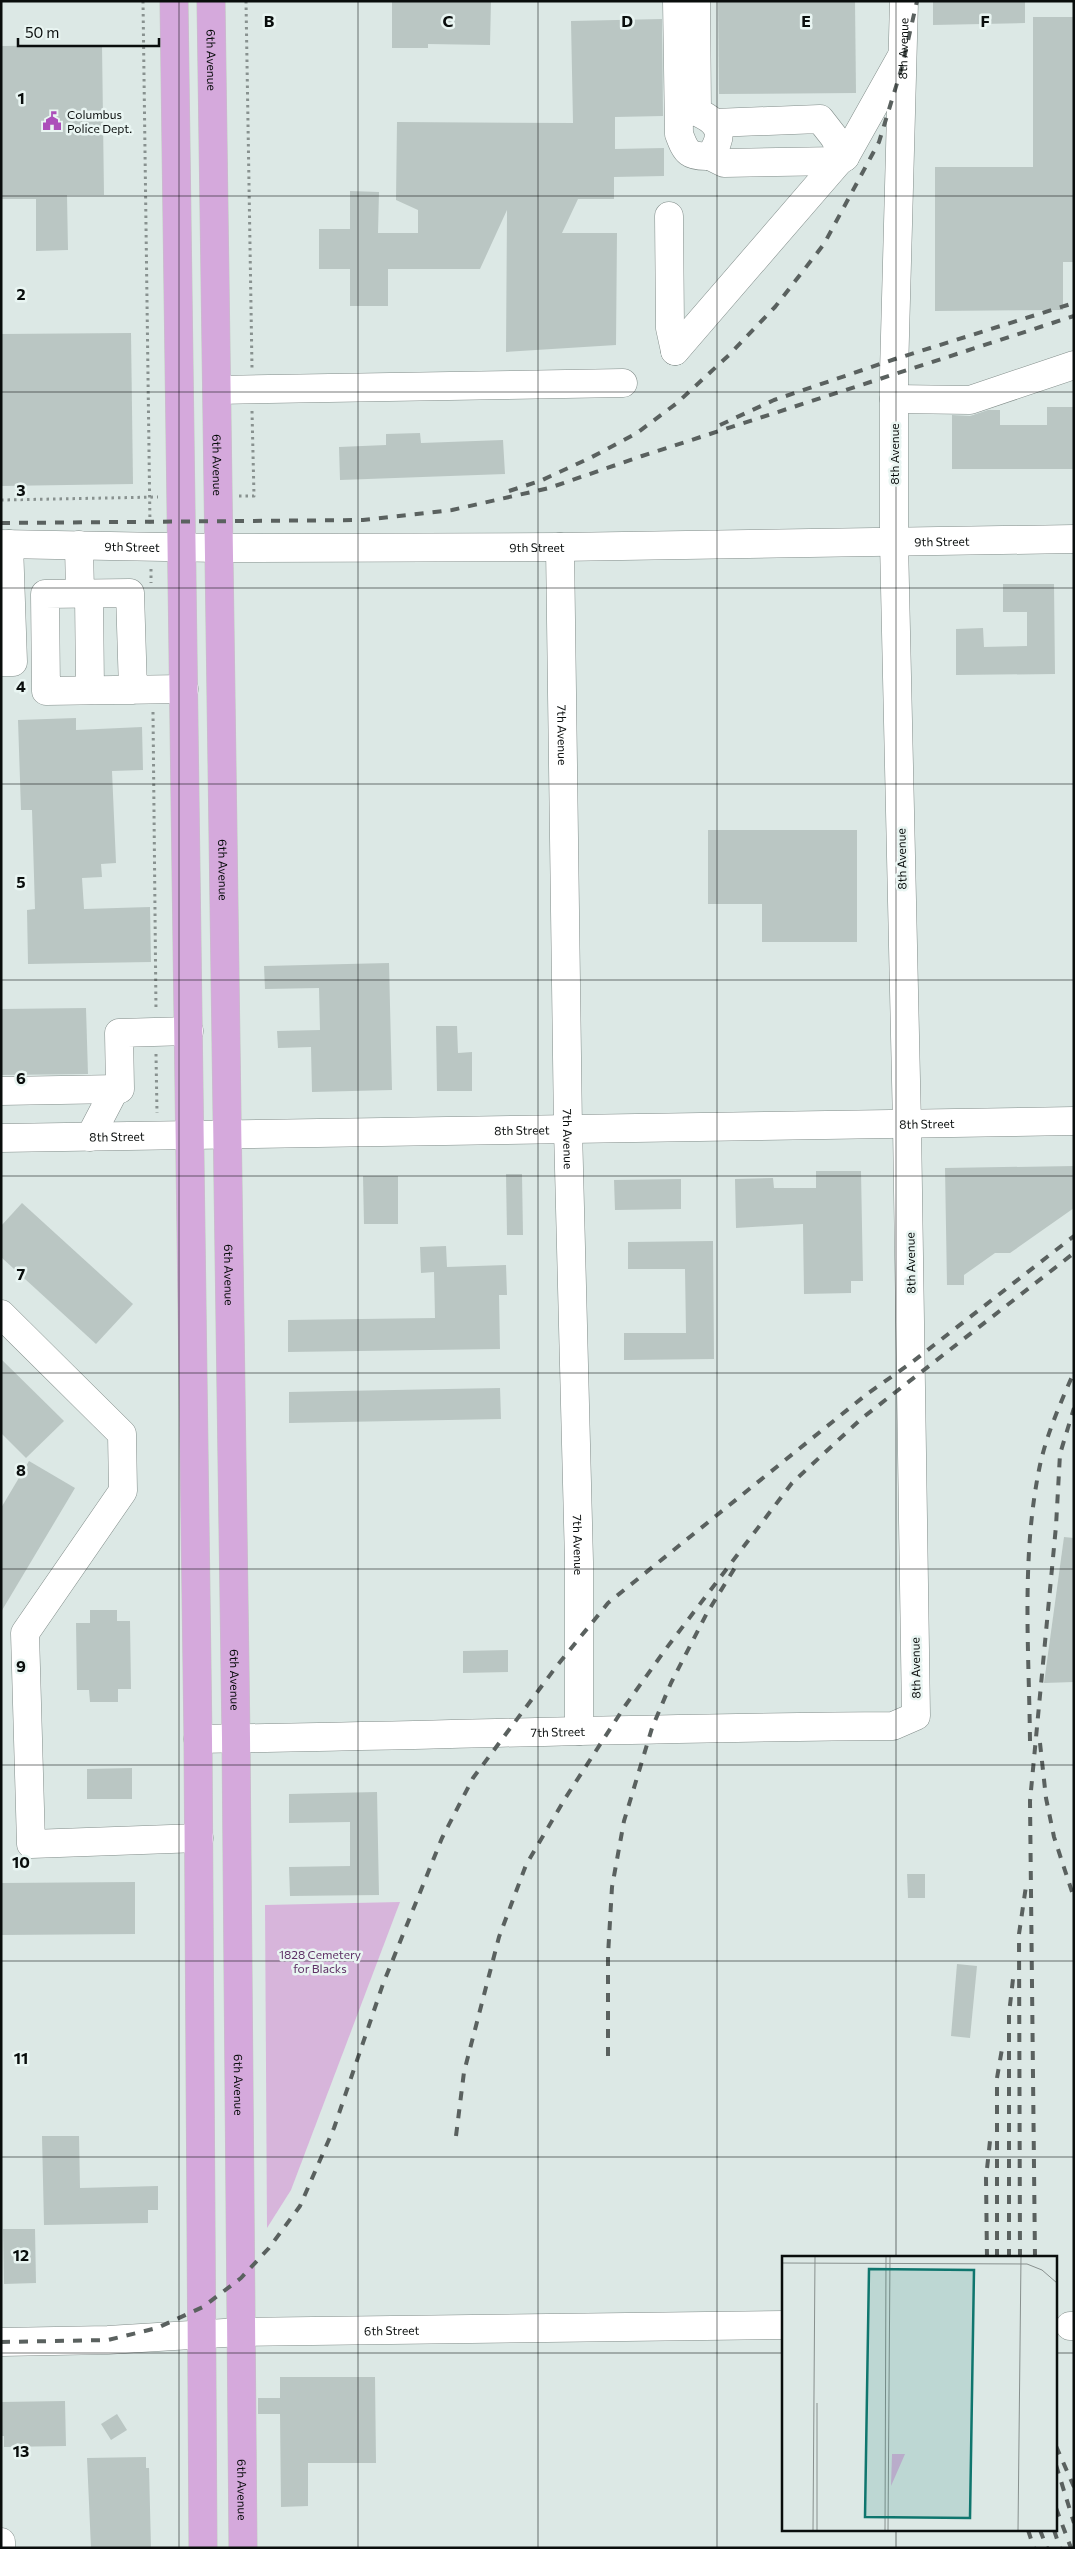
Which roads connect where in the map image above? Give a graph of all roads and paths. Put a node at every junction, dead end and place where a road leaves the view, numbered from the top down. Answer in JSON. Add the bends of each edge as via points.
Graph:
{"nodes":[{"id":1,"x":174,"y":1,"type":"edge"},
{"id":2,"x":211,"y":1,"type":"edge"},
{"id":3,"x":246,"y":1,"type":"edge"},
{"id":4,"x":677,"y":1,"type":"edge"},
{"id":5,"x":696,"y":1,"type":"edge"},
{"id":6,"x":904,"y":1,"type":"edge"},
{"id":7,"x":902,"y":56,"type":"junction"},
{"id":8,"x":714,"y":123,"type":"junction"},
{"id":9,"x":710,"y":156,"type":"junction"},
{"id":10,"x":842,"y":159,"type":"junction"},
{"id":11,"x":669,"y":216,"type":"dead end"},
{"id":12,"x":1074,"y":365,"type":"edge"},
{"id":13,"x":623,"y":383,"type":"dead end"},
{"id":14,"x":252,"y":389,"type":"junction"},
{"id":15,"x":217,"y":390,"type":"junction"},
{"id":16,"x":894,"y":399,"type":"junction"},
{"id":17,"x":218,"y":496,"type":"junction"},
{"id":18,"x":181,"y":497,"type":"junction"},
{"id":19,"x":1,"y":500,"type":"edge"},
{"id":20,"x":1074,"y":540,"type":"edge"},
{"id":21,"x":894,"y":542,"type":"junction"},
{"id":22,"x":5,"y":544,"type":"edge"},
{"id":23,"x":79,"y":545,"type":"junction"},
{"id":24,"x":182,"y":547,"type":"junction"},
{"id":25,"x":560,"y":547,"type":"junction"},
{"id":26,"x":219,"y":548,"type":"junction"},
{"id":27,"x":84,"y":594,"type":"junction"},
{"id":28,"x":1,"y":662,"type":"edge"},
{"id":29,"x":184,"y":689,"type":"junction"},
{"id":30,"x":90,"y":690,"type":"junction"},
{"id":31,"x":133,"y":690,"type":"junction"},
{"id":32,"x":189,"y":1031,"type":"junction"},
{"id":33,"x":115,"y":1089,"type":"junction"},
{"id":34,"x":1,"y":1091,"type":"edge"},
{"id":35,"x":1074,"y":1121,"type":"edge"},
{"id":36,"x":907,"y":1125,"type":"junction"},
{"id":37,"x":568,"y":1129,"type":"junction"},
{"id":38,"x":190,"y":1136,"type":"junction"},
{"id":39,"x":228,"y":1136,"type":"junction"},
{"id":40,"x":90,"y":1137,"type":"junction"},
{"id":41,"x":1,"y":1138,"type":"edge"},
{"id":42,"x":1,"y":1314,"type":"edge"},
{"id":43,"x":916,"y":1716,"type":"joint"},
{"id":44,"x":579,"y":1731,"type":"junction"},
{"id":45,"x":198,"y":1738,"type":"junction"},
{"id":46,"x":236,"y":1738,"type":"junction"},
{"id":47,"x":199,"y":1838,"type":"junction"},
{"id":48,"x":782,"y":2325,"type":"edge"},
{"id":49,"x":241,"y":2332,"type":"junction"},
{"id":50,"x":203,"y":2334,"type":"junction"},
{"id":51,"x":1,"y":2342,"type":"edge"},
{"id":52,"x":1,"y":2542,"type":"edge"},
{"id":53,"x":1,"y":2548,"type":"edge"},
{"id":54,"x":203,"y":2548,"type":"edge"},
{"id":55,"x":243,"y":2548,"type":"edge"}],
"edges":[{"from":1,"to":18,"type":"main road"},
{"from":2,"to":15,"type":"main road","name":"6th Avenue"},
{"from":3,"to":14,"type":"path"},
{"from":4,"to":9,"type":"street","via":[[679,134],[684,149],[695,156]]},
{"from":5,"to":8,"type":"street","via":[[697,112],[711,118]]},
{"from":6,"to":7,"type":"street","name":"8th Avenue"},
{"from":7,"to":10,"type":"street"},
{"from":7,"to":16,"type":"street","name":"8th Avenue"},
{"from":8,"to":9,"type":"street","via":[[719,129],[718,144]]},
{"from":8,"to":10,"type":"street","via":[[820,119],[834,137]]},
{"from":9,"to":10,"type":"street","via":[[724,163]]},
{"from":10,"to":11,"type":"street","via":[[675,351],[670,328]]},
{"from":12,"to":16,"type":"street","via":[[970,400]]},
{"from":13,"to":14,"type":"street"},
{"from":14,"to":15,"type":"street"},
{"from":14,"to":17,"type":"path","via":[[254,496]]},
{"from":15,"to":17,"type":"main road","name":"6th Avenue"},
{"from":16,"to":21,"type":"street","name":"8th Avenue"},
{"from":17,"to":26,"type":"main road","name":"6th Avenue"},
{"from":18,"to":19,"type":"path"},
{"from":18,"to":24,"type":"main road"},
{"from":20,"to":21,"type":"street","name":"9th Street"},
{"from":21,"to":25,"type":"street","name":"9th Street"},
{"from":21,"to":36,"type":"street","name":"8th Avenue"},
{"from":22,"to":23,"type":"street","name":"9th Street"},
{"from":22,"to":28,"type":"street","via":[[13,662]]},
{"from":23,"to":24,"type":"street","name":"9th Street"},
{"from":23,"to":27,"type":"street"},
{"from":24,"to":26,"type":"street","name":"9th Street"},
{"from":24,"to":29,"type":"main road"},
{"from":25,"to":26,"type":"street","name":"9th Street"},
{"from":25,"to":37,"type":"street","name":"7th Avenue"},
{"from":26,"to":39,"type":"main road","name":"6th Avenue"},
{"from":27,"to":30,"type":"street"},
{"from":27,"to":30,"type":"street","via":[[45,594],[46,691]]},
{"from":27,"to":31,"type":"street","via":[[130,593]]},
{"from":29,"to":31,"type":"street"},
{"from":29,"to":32,"type":"main road"},
{"from":30,"to":31,"type":"street"},
{"from":32,"to":33,"type":"street","via":[[119,1033],[120,1089]]},
{"from":32,"to":38,"type":"main road"},
{"from":33,"to":34,"type":"street"},
{"from":33,"to":40,"type":"street"},
{"from":35,"to":36,"type":"street","name":"8th Street"},
{"from":36,"to":37,"type":"street","name":"8th Street"},
{"from":36,"to":43,"type":"street","name":"8th Avenue"},
{"from":37,"to":39,"type":"street","name":"8th Street"},
{"from":37,"to":44,"type":"street","name":"7th Avenue","via":[[579,1562]]},
{"from":38,"to":39,"type":"street","name":"8th Street"},
{"from":38,"to":40,"type":"street","name":"8th Street"},
{"from":38,"to":45,"type":"main road"},
{"from":39,"to":46,"type":"main road","name":"6th Avenue"},
{"from":40,"to":41,"type":"street","name":"8th Street"},
{"from":42,"to":47,"type":"street","via":[[122,1434],[123,1491],[25,1633],[31,1844]]},
{"from":43,"to":44,"type":"street","name":"7th Street","via":[[893,1726]]},
{"from":44,"to":46,"type":"street","name":"7th Street"},
{"from":45,"to":46,"type":"street","name":"7th Street"},
{"from":45,"to":47,"type":"main road"},
{"from":46,"to":49,"type":"main road","name":"6th Avenue"},
{"from":47,"to":50,"type":"main road"},
{"from":48,"to":49,"type":"street","name":"6th Street"},
{"from":49,"to":50,"type":"street","name":"6th Street"},
{"from":49,"to":55,"type":"main road","name":"6th Avenue"},
{"from":50,"to":51,"type":"street","name":"6th Street"},
{"from":50,"to":54,"type":"main road"},
{"from":52,"to":53,"type":"street"}]}
